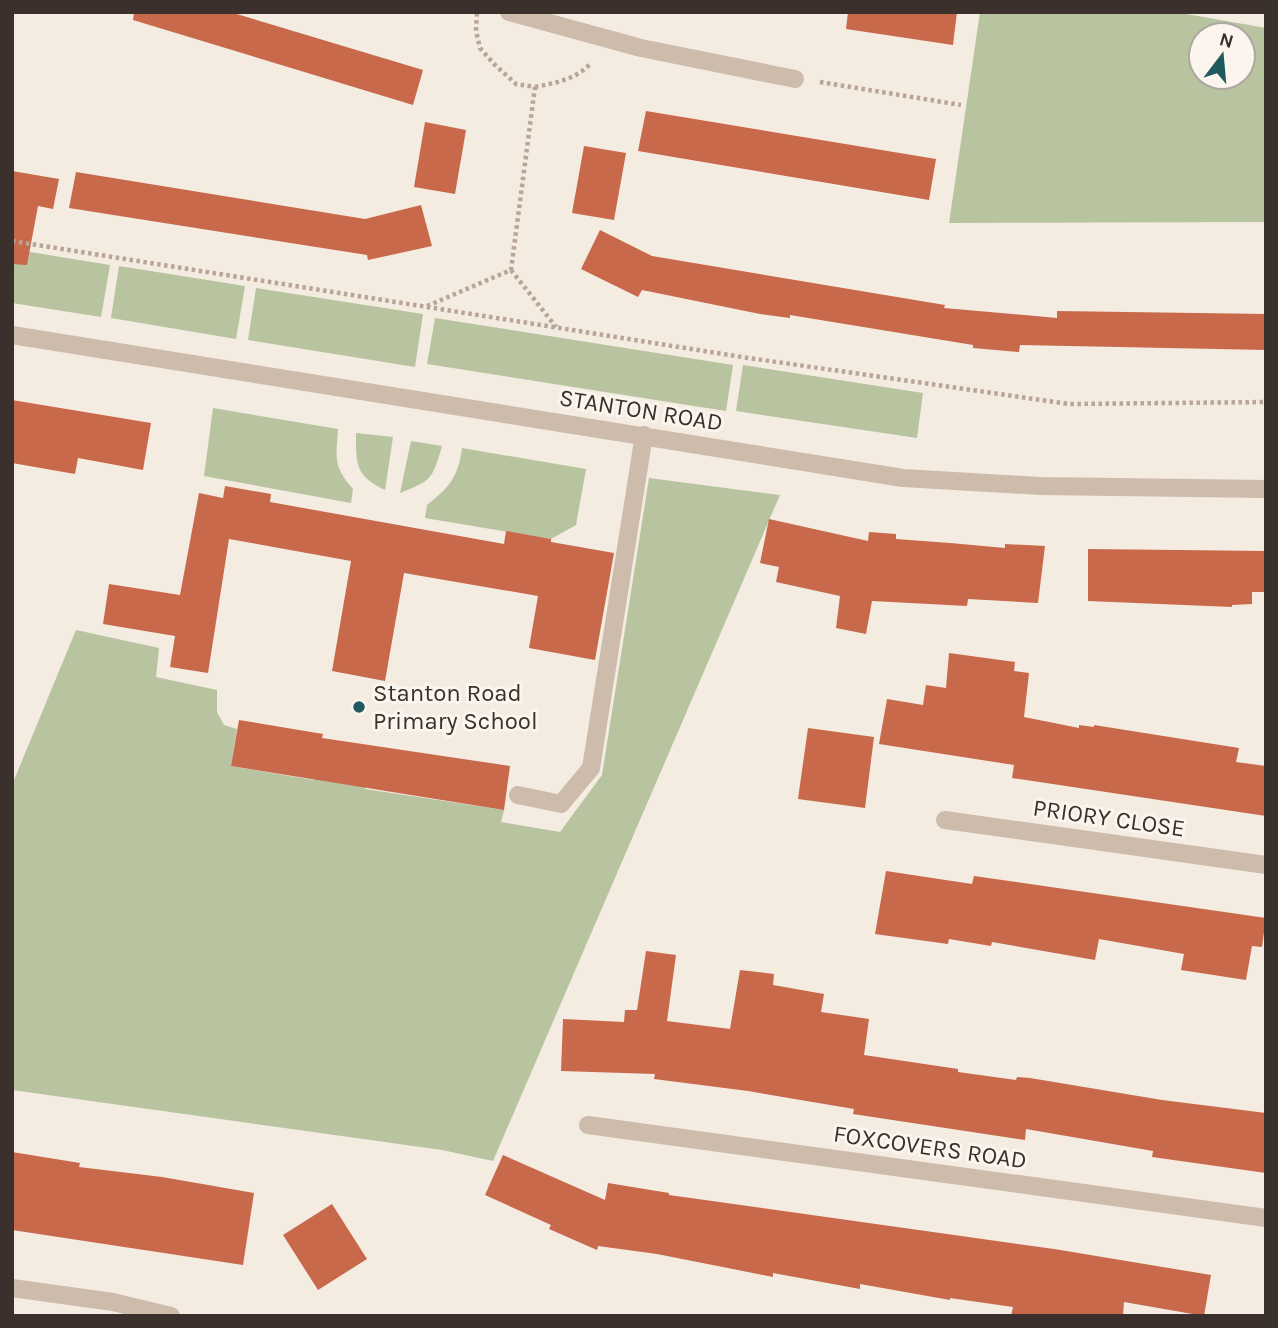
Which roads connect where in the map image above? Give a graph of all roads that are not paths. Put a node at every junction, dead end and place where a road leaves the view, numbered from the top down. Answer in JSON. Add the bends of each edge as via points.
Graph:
{"nodes":[{"id":1,"x":509,"y":12,"type":"edge"},
{"id":2,"x":795,"y":79,"type":"road end"},
{"id":3,"x":12,"y":335,"type":"edge"},
{"id":4,"x":644,"y":435,"type":"junction"},
{"id":5,"x":1266,"y":489,"type":"edge"},
{"id":6,"x":518,"y":795,"type":"dead end"},
{"id":7,"x":945,"y":820,"type":"dead end"},
{"id":8,"x":1266,"y":865,"type":"edge"},
{"id":9,"x":588,"y":1125,"type":"dead end"},
{"id":10,"x":1266,"y":1218,"type":"edge"},
{"id":11,"x":12,"y":1288,"type":"edge"},
{"id":12,"x":171,"y":1316,"type":"edge"}],
"edges":[{"from":1,"to":2,"type":"street","via":[[641,48]]},
{"from":3,"to":4,"type":"street","name":"STANTON ROAD"},
{"from":4,"to":5,"type":"street","name":"STANTON ROAD","via":[[903,478],[1041,486]]},
{"from":4,"to":6,"type":"street","via":[[591,768],[561,804]]},
{"from":7,"to":8,"type":"street","name":"PRIORY CLOSE"},
{"from":9,"to":10,"type":"street","name":"FOXCOVERS ROAD"},
{"from":11,"to":12,"type":"street","via":[[113,1302]]}]}
